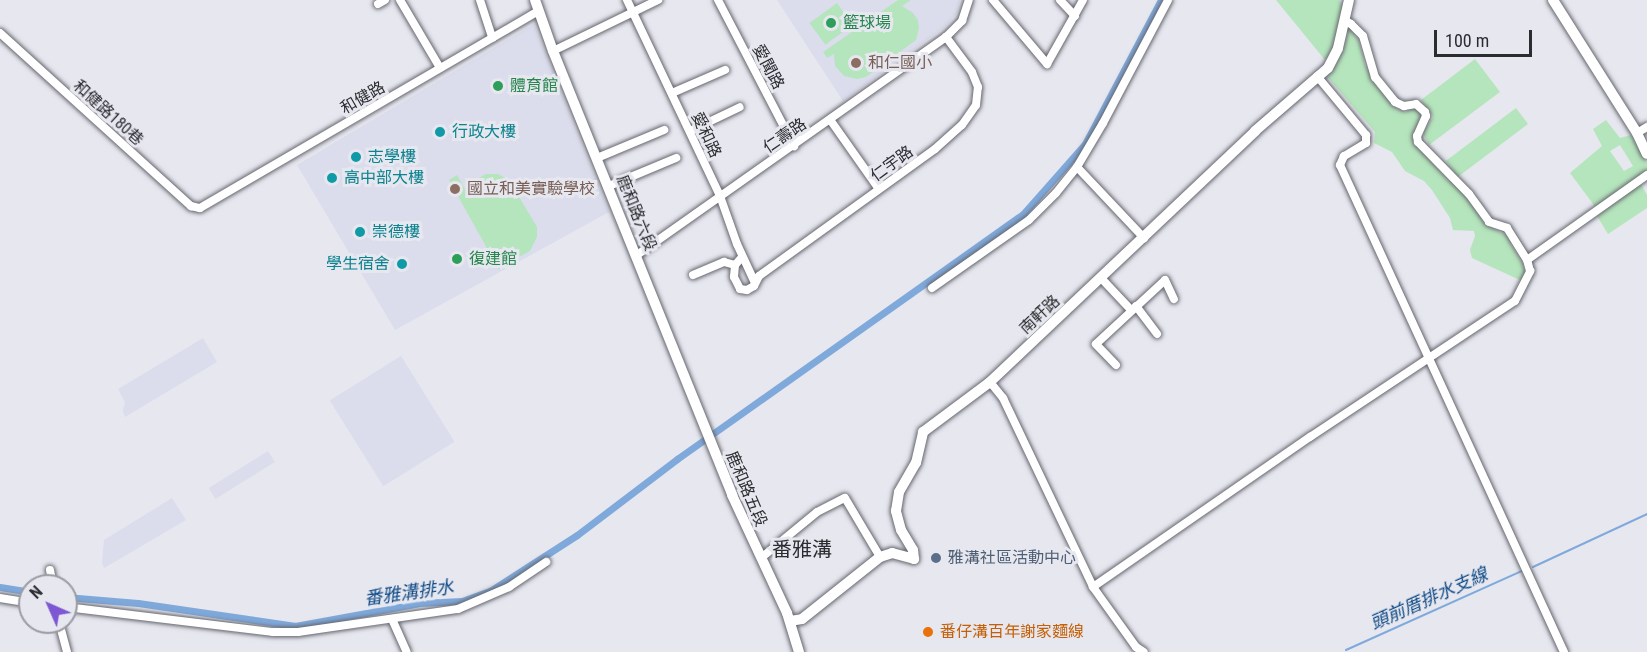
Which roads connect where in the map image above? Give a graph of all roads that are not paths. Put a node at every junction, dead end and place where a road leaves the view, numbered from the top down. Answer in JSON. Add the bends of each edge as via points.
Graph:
{"nodes":[{"id":1,"x":400,"y":0,"type":"edge"},
{"id":2,"x":480,"y":0,"type":"edge"},
{"id":3,"x":627,"y":0,"type":"edge"},
{"id":4,"x":658,"y":0,"type":"edge"},
{"id":5,"x":718,"y":0,"type":"edge"},
{"id":6,"x":969,"y":0,"type":"edge"},
{"id":7,"x":993,"y":0,"type":"edge"},
{"id":8,"x":1060,"y":0,"type":"edge"},
{"id":9,"x":1083,"y":0,"type":"edge"},
{"id":10,"x":1168,"y":0,"type":"edge"},
{"id":11,"x":1349,"y":0,"type":"edge"},
{"id":12,"x":1553,"y":0,"type":"edge"},
{"id":13,"x":537,"y":5,"type":"edge"},
{"id":14,"x":634,"y":12,"type":"junction"},
{"id":15,"x":1075,"y":16,"type":"junction"},
{"id":16,"x":1344,"y":20,"type":"junction"},
{"id":17,"x":0,"y":33,"type":"edge"},
{"id":18,"x":492,"y":38,"type":"junction"},
{"id":19,"x":946,"y":38,"type":"junction"},
{"id":20,"x":553,"y":51,"type":"junction"},
{"id":21,"x":440,"y":68,"type":"junction"},
{"id":22,"x":725,"y":70,"type":"dead end"},
{"id":23,"x":1317,"y":76,"type":"junction"},
{"id":24,"x":672,"y":93,"type":"junction"},
{"id":25,"x":740,"y":107,"type":"dead end"},
{"id":26,"x":831,"y":121,"type":"junction"},
{"id":27,"x":1647,"y":127,"type":"edge"},
{"id":28,"x":664,"y":130,"type":"dead end"},
{"id":29,"x":690,"y":131,"type":"junction"},
{"id":30,"x":1637,"y":133,"type":"junction"},
{"id":31,"x":794,"y":146,"type":"junction"},
{"id":32,"x":1647,"y":154,"type":"edge"},
{"id":33,"x":597,"y":158,"type":"junction"},
{"id":34,"x":676,"y":158,"type":"dead end"},
{"id":35,"x":1077,"y":167,"type":"junction"},
{"id":36,"x":1647,"y":175,"type":"edge"},
{"id":37,"x":609,"y":186,"type":"junction"},
{"id":38,"x":879,"y":189,"type":"junction"},
{"id":39,"x":720,"y":195,"type":"junction"},
{"id":40,"x":200,"y":208,"type":"joint"},
{"id":41,"x":1144,"y":238,"type":"junction"},
{"id":42,"x":637,"y":255,"type":"junction"},
{"id":43,"x":742,"y":257,"type":"junction"},
{"id":44,"x":1527,"y":260,"type":"junction"},
{"id":45,"x":735,"y":265,"type":"junction"},
{"id":46,"x":693,"y":275,"type":"dead end"},
{"id":47,"x":1101,"y":278,"type":"junction"},
{"id":48,"x":755,"y":283,"type":"junction"},
{"id":49,"x":932,"y":288,"type":"dead end"},
{"id":50,"x":1174,"y":299,"type":"dead end"},
{"id":51,"x":1134,"y":308,"type":"junction"},
{"id":52,"x":1157,"y":334,"type":"dead end"},
{"id":53,"x":1429,"y":359,"type":"junction"},
{"id":54,"x":1116,"y":365,"type":"dead end"},
{"id":55,"x":990,"y":382,"type":"junction"},
{"id":56,"x":709,"y":437,"type":"joint"},
{"id":57,"x":880,"y":557,"type":"junction"},
{"id":58,"x":761,"y":558,"type":"junction"},
{"id":59,"x":546,"y":562,"type":"dead end"},
{"id":60,"x":50,"y":570,"type":"dead end"},
{"id":61,"x":51,"y":574,"type":"edge"},
{"id":62,"x":1093,"y":588,"type":"junction"},
{"id":63,"x":0,"y":598,"type":"edge"},
{"id":64,"x":18,"y":601,"type":"edge"},
{"id":65,"x":78,"y":608,"type":"edge"},
{"id":66,"x":392,"y":619,"type":"junction"},
{"id":67,"x":790,"y":621,"type":"junction"},
{"id":68,"x":62,"y":634,"type":"edge"},
{"id":69,"x":67,"y":652,"type":"edge"},
{"id":70,"x":398,"y":652,"type":"edge"},
{"id":71,"x":407,"y":652,"type":"edge"},
{"id":72,"x":799,"y":652,"type":"edge"},
{"id":73,"x":1144,"y":652,"type":"edge"},
{"id":74,"x":1564,"y":652,"type":"edge"}],
"edges":[{"from":1,"to":21,"type":"street"},
{"from":2,"to":18,"type":"street"},
{"from":3,"to":14,"type":"street","name":"愛和路"},
{"from":4,"to":14,"type":"street"},
{"from":5,"to":31,"type":"street","name":"愛聞路"},
{"from":6,"to":19,"type":"street","name":"仁壽路","via":[[962,21]]},
{"from":7,"to":15,"type":"street","via":[[1047,64]]},
{"from":8,"to":15,"type":"street"},
{"from":9,"to":15,"type":"street"},
{"from":10,"to":35,"type":"street"},
{"from":11,"to":16,"type":"street","name":"南軒路"},
{"from":12,"to":30,"type":"street"},
{"from":13,"to":18,"type":"street","name":"和健路"},
{"from":13,"to":20,"type":"street","name":"鹿和路六段"},
{"from":14,"to":20,"type":"street"},
{"from":14,"to":24,"type":"street","name":"愛和路"},
{"from":16,"to":23,"type":"street","name":"南軒路","via":[[1336,55]]},
{"from":16,"to":44,"type":"street","via":[[1363,36],[1375,76],[1395,102],[1404,106],[1416,104],[1425,112],[1418,142],[1469,194],[1489,222],[1507,228]]},
{"from":17,"to":40,"type":"street","name":"和健路180巷","via":[[190,206]]},
{"from":18,"to":21,"type":"street","name":"和健路"},
{"from":19,"to":26,"type":"street","name":"仁壽路"},
{"from":19,"to":38,"type":"street","name":"仁宇路","via":[[975,80],[976,105],[962,125],[935,149]]},
{"from":20,"to":33,"type":"street","name":"鹿和路六段"},
{"from":21,"to":40,"type":"street","name":"和健路"},
{"from":22,"to":24,"type":"street"},
{"from":23,"to":41,"type":"street","name":"南軒路"},
{"from":23,"to":53,"type":"street","via":[[1368,140],[1344,156],[1340,165]]},
{"from":24,"to":29,"type":"street","name":"愛和路"},
{"from":25,"to":29,"type":"street"},
{"from":26,"to":31,"type":"street","name":"仁壽路"},
{"from":26,"to":38,"type":"street"},
{"from":27,"to":30,"type":"street"},
{"from":28,"to":33,"type":"street"},
{"from":29,"to":39,"type":"street","name":"愛和路"},
{"from":30,"to":32,"type":"street"},
{"from":31,"to":39,"type":"street","name":"仁壽路"},
{"from":33,"to":37,"type":"street","name":"鹿和路六段"},
{"from":34,"to":37,"type":"street"},
{"from":35,"to":41,"type":"street"},
{"from":35,"to":49,"type":"street","via":[[1029,220]]},
{"from":36,"to":44,"type":"street"},
{"from":37,"to":42,"type":"street","name":"鹿和路六段"},
{"from":38,"to":48,"type":"street","name":"仁宇路","via":[[759,276]]},
{"from":39,"to":42,"type":"street","name":"仁壽路"},
{"from":39,"to":43,"type":"street","name":"愛和路"},
{"from":41,"to":47,"type":"street","name":"南軒路"},
{"from":42,"to":56,"type":"street","name":"鹿和路六段"},
{"from":43,"to":45,"type":"street"},
{"from":43,"to":48,"type":"street","name":"愛和路"},
{"from":44,"to":53,"type":"street","via":[[1530,272],[1515,301]]},
{"from":45,"to":46,"type":"street","via":[[724,261]]},
{"from":45,"to":48,"type":"street","via":[[734,278],[740,289],[747,290]]},
{"from":47,"to":51,"type":"street"},
{"from":47,"to":55,"type":"street","name":"南軒路"},
{"from":50,"to":51,"type":"street","via":[[1165,280]]},
{"from":51,"to":52,"type":"street"},
{"from":51,"to":54,"type":"street","via":[[1096,344]]},
{"from":53,"to":62,"type":"street"},
{"from":53,"to":74,"type":"street"},
{"from":55,"to":57,"type":"street","name":"南軒路","via":[[923,432],[916,463],[899,492],[896,511],[914,559],[892,553]]},
{"from":55,"to":62,"type":"street","via":[[1003,398]]},
{"from":56,"to":58,"type":"street","name":"鹿和路五段"},
{"from":57,"to":58,"type":"street","via":[[845,498],[817,512]]},
{"from":57,"to":67,"type":"street","via":[[801,620]]},
{"from":58,"to":67,"type":"street","name":"鹿和路五段"},
{"from":59,"to":66,"type":"street","via":[[479,602]]},
{"from":60,"to":61,"type":"street"},
{"from":62,"to":73,"type":"street","via":[[1136,647]]},
{"from":63,"to":64,"type":"street"},
{"from":65,"to":66,"type":"street","via":[[285,633]]},
{"from":66,"to":71,"type":"street"},
{"from":67,"to":72,"type":"street","name":"鹿和路五段"},
{"from":68,"to":69,"type":"street"},
{"from":70,"to":71,"type":"street"}]}
